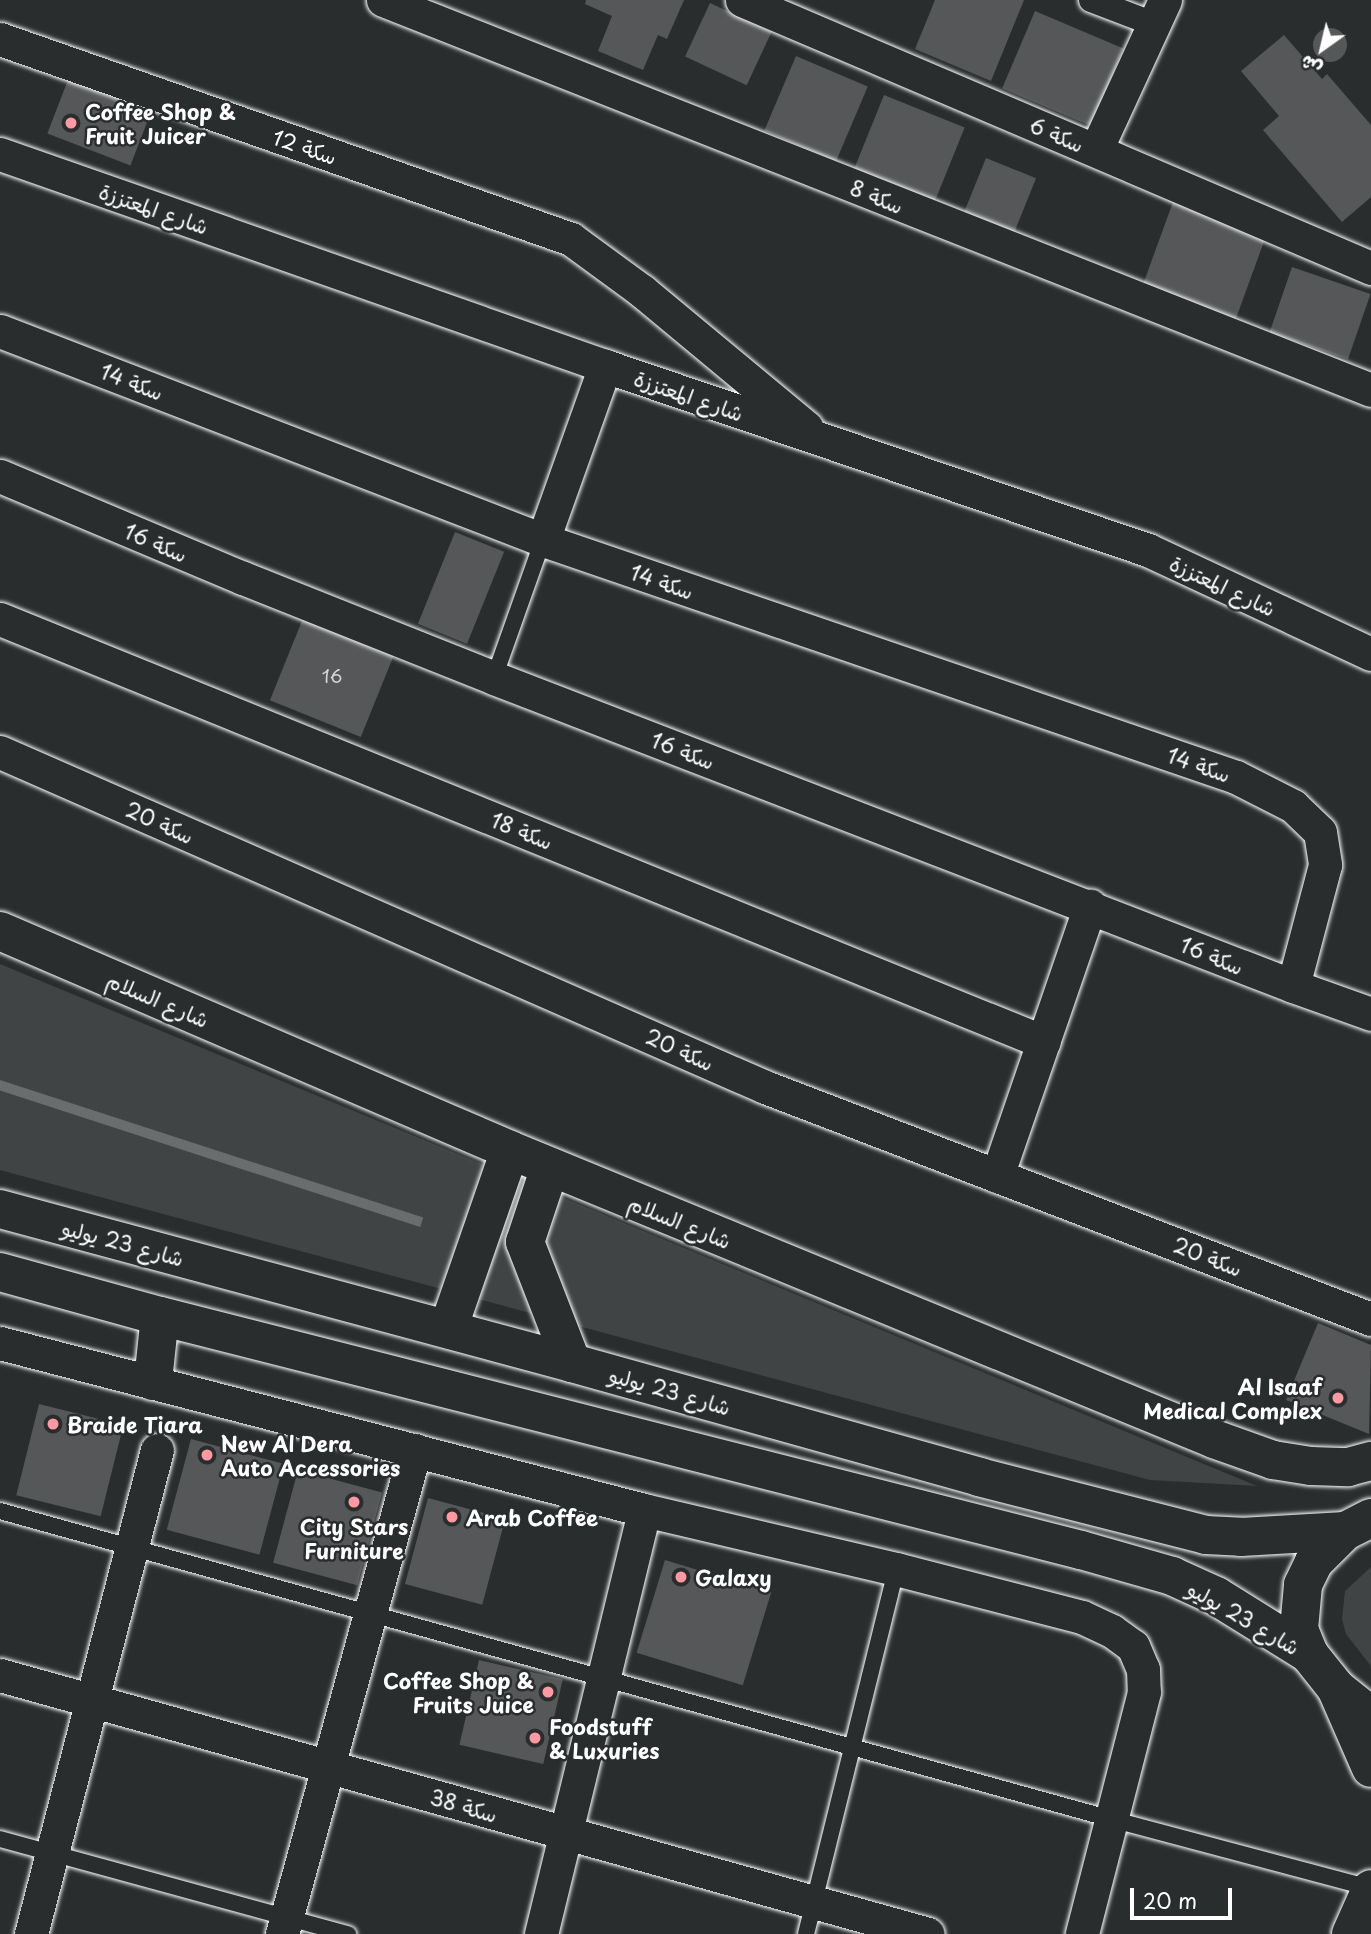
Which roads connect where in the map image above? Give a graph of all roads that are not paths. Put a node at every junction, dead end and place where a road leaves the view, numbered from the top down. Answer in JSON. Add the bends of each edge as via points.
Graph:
{"nodes":[{"id":1,"x":383,"y":0,"type":"edge"},
{"id":2,"x":742,"y":0,"type":"edge"},
{"id":3,"x":1091,"y":0,"type":"edge"},
{"id":4,"x":1160,"y":12,"type":"edge"},
{"id":5,"x":0,"y":39,"type":"edge"},
{"id":6,"x":1096,"y":150,"type":"junction"},
{"id":7,"x":0,"y":154,"type":"edge"},
{"id":8,"x":1371,"y":268,"type":"edge"},
{"id":9,"x":0,"y":331,"type":"edge"},
{"id":10,"x":605,"y":366,"type":"junction"},
{"id":11,"x":1371,"y":390,"type":"edge"},
{"id":12,"x":822,"y":441,"type":"junction"},
{"id":13,"x":0,"y":476,"type":"edge"},
{"id":14,"x":543,"y":540,"type":"junction"},
{"id":15,"x":0,"y":618,"type":"edge"},
{"id":16,"x":1371,"y":654,"type":"edge"},
{"id":17,"x":494,"y":678,"type":"junction"},
{"id":18,"x":0,"y":752,"type":"edge"},
{"id":19,"x":1090,"y":906,"type":"junction"},
{"id":20,"x":0,"y":931,"type":"edge"},
{"id":21,"x":1293,"y":986,"type":"junction"},
{"id":22,"x":1371,"y":1014,"type":"edge"},
{"id":23,"x":1044,"y":1042,"type":"junction"},
{"id":24,"x":510,"y":1150,"type":"junction"},
{"id":25,"x":550,"y":1167,"type":"junction"},
{"id":26,"x":996,"y":1176,"type":"junction"},
{"id":27,"x":0,"y":1209,"type":"edge"},
{"id":28,"x":0,"y":1272,"type":"edge"},
{"id":29,"x":160,"y":1316,"type":"junction"},
{"id":30,"x":1371,"y":1319,"type":"edge"},
{"id":31,"x":449,"y":1329,"type":"junction"},
{"id":32,"x":0,"y":1343,"type":"edge"},
{"id":33,"x":572,"y":1363,"type":"junction"},
{"id":34,"x":153,"y":1381,"type":"junction"},
{"id":35,"x":156,"y":1450,"type":"dead end"},
{"id":36,"x":415,"y":1450,"type":"junction"},
{"id":37,"x":1371,"y":1461,"type":"edge"},
{"id":38,"x":644,"y":1510,"type":"junction"},
{"id":39,"x":0,"y":1511,"type":"edge"},
{"id":40,"x":1358,"y":1524,"type":"edge"},
{"id":41,"x":131,"y":1547,"type":"junction"},
{"id":42,"x":896,"y":1569,"type":"junction"},
{"id":43,"x":370,"y":1613,"type":"junction"},
{"id":44,"x":1309,"y":1654,"type":"junction"},
{"id":45,"x":0,"y":1675,"type":"edge"},
{"id":46,"x":603,"y":1677,"type":"junction"},
{"id":47,"x":1336,"y":1688,"type":"junction"},
{"id":48,"x":91,"y":1700,"type":"junction"},
{"id":49,"x":1371,"y":1716,"type":"edge"},
{"id":50,"x":852,"y":1745,"type":"junction"},
{"id":51,"x":328,"y":1765,"type":"junction"},
{"id":52,"x":1371,"y":1768,"type":"edge"},
{"id":53,"x":1111,"y":1819,"type":"junction"},
{"id":54,"x":565,"y":1835,"type":"junction"},
{"id":55,"x":0,"y":1839,"type":"edge"},
{"id":56,"x":52,"y":1853,"type":"junction"},
{"id":57,"x":1371,"y":1889,"type":"edge"},
{"id":58,"x":1371,"y":1913,"type":"edge"},
{"id":59,"x":809,"y":1918,"type":"edge"},
{"id":60,"x":284,"y":1926,"type":"edge"},
{"id":61,"x":31,"y":1934,"type":"edge"},
{"id":62,"x":348,"y":1934,"type":"edge"},
{"id":63,"x":541,"y":1934,"type":"edge"},
{"id":64,"x":928,"y":1934,"type":"edge"},
{"id":65,"x":1082,"y":1934,"type":"edge"},
{"id":66,"x":1353,"y":1934,"type":"edge"}],
"edges":[{"from":1,"to":11,"type":"street","name":"سكة 8"},
{"from":2,"to":6,"type":"street","name":"سكة 6"},
{"from":3,"to":4,"type":"street"},
{"from":4,"to":6,"type":"street"},
{"from":5,"to":12,"type":"street","name":"سكة 12","via":[[571,239],[642,290]]},
{"from":6,"to":8,"type":"street","name":"سكة 6"},
{"from":7,"to":10,"type":"street","name":"شارع المعتززة"},
{"from":9,"to":14,"type":"street","name":"سكة 14"},
{"from":10,"to":12,"type":"street","name":"شارع المعتززة"},
{"from":10,"to":14,"type":"street"},
{"from":12,"to":16,"type":"street","name":"شارع المعتززة","via":[[1148,550]]},
{"from":13,"to":17,"type":"street","name":"سكة 16"},
{"from":14,"to":17,"type":"lane"},
{"from":14,"to":21,"type":"street","name":"سكة 14","via":[[1236,777],[1293,806],[1320,832],[1325,865]]},
{"from":15,"to":23,"type":"street","name":"سكة 18"},
{"from":17,"to":19,"type":"street","name":"سكة 16"},
{"from":18,"to":26,"type":"street","name":"سكة 20","via":[[765,1087]]},
{"from":19,"to":21,"type":"street","name":"سكة 16"},
{"from":19,"to":23,"type":"street"},
{"from":20,"to":24,"type":"main road","name":"شارع السلام"},
{"from":21,"to":22,"type":"street","name":"سكة 16"},
{"from":23,"to":26,"type":"street"},
{"from":24,"to":25,"type":"main road","name":"شارع السلام"},
{"from":24,"to":31,"type":"main road"},
{"from":25,"to":33,"type":"main road","via":[[525,1242]]},
{"from":25,"to":37,"type":"main road","name":"شارع السلام","via":[[1139,1410],[1273,1460],[1348,1467]]},
{"from":26,"to":30,"type":"street","name":"سكة 20"},
{"from":27,"to":31,"type":"main road","name":"شارع 23 يوليو"},
{"from":28,"to":29,"type":"main road","name":"شارع 23 يوليو"},
{"from":29,"to":34,"type":"main road"},
{"from":29,"to":44,"type":"main road","name":"شارع 23 يوليو","via":[[1172,1576],[1216,1596]]},
{"from":31,"to":33,"type":"main road","name":"شارع 23 يوليو"},
{"from":32,"to":34,"type":"street"},
{"from":33,"to":40,"type":"main road","name":"شارع 23 يوليو","via":[[1206,1535],[1241,1537]]},
{"from":34,"to":36,"type":"street"},
{"from":35,"to":41,"type":"street"},
{"from":36,"to":38,"type":"street"},
{"from":36,"to":43,"type":"street"},
{"from":38,"to":42,"type":"street"},
{"from":38,"to":46,"type":"street"},
{"from":39,"to":41,"type":"lane"},
{"from":40,"to":44,"type":"main road","via":[[1314,1562],[1303,1585],[1299,1629]]},
{"from":41,"to":43,"type":"lane"},
{"from":41,"to":48,"type":"street"},
{"from":42,"to":50,"type":"lane"},
{"from":42,"to":53,"type":"street","via":[[1082,1617],[1133,1646],[1143,1669],[1144,1692]]},
{"from":43,"to":46,"type":"lane"},
{"from":43,"to":51,"type":"street"},
{"from":44,"to":47,"type":"main road"},
{"from":45,"to":48,"type":"street","name":"سكة 38"},
{"from":46,"to":50,"type":"lane"},
{"from":46,"to":54,"type":"street"},
{"from":47,"to":49,"type":"main road"},
{"from":47,"to":52,"type":"main road"},
{"from":48,"to":51,"type":"street","name":"سكة 38"},
{"from":48,"to":56,"type":"street"},
{"from":50,"to":53,"type":"lane"},
{"from":50,"to":59,"type":"lane"},
{"from":51,"to":54,"type":"street","name":"سكة 38"},
{"from":51,"to":60,"type":"street"},
{"from":53,"to":57,"type":"lane"},
{"from":53,"to":65,"type":"street"},
{"from":54,"to":59,"type":"street","name":"سكة 38"},
{"from":54,"to":63,"type":"street"},
{"from":55,"to":56,"type":"lane"},
{"from":56,"to":60,"type":"lane"},
{"from":56,"to":61,"type":"street"},
{"from":57,"to":66,"type":"main road"},
{"from":58,"to":66,"type":"main road"},
{"from":59,"to":64,"type":"street","name":"سكة 38"},
{"from":60,"to":62,"type":"lane"}]}
